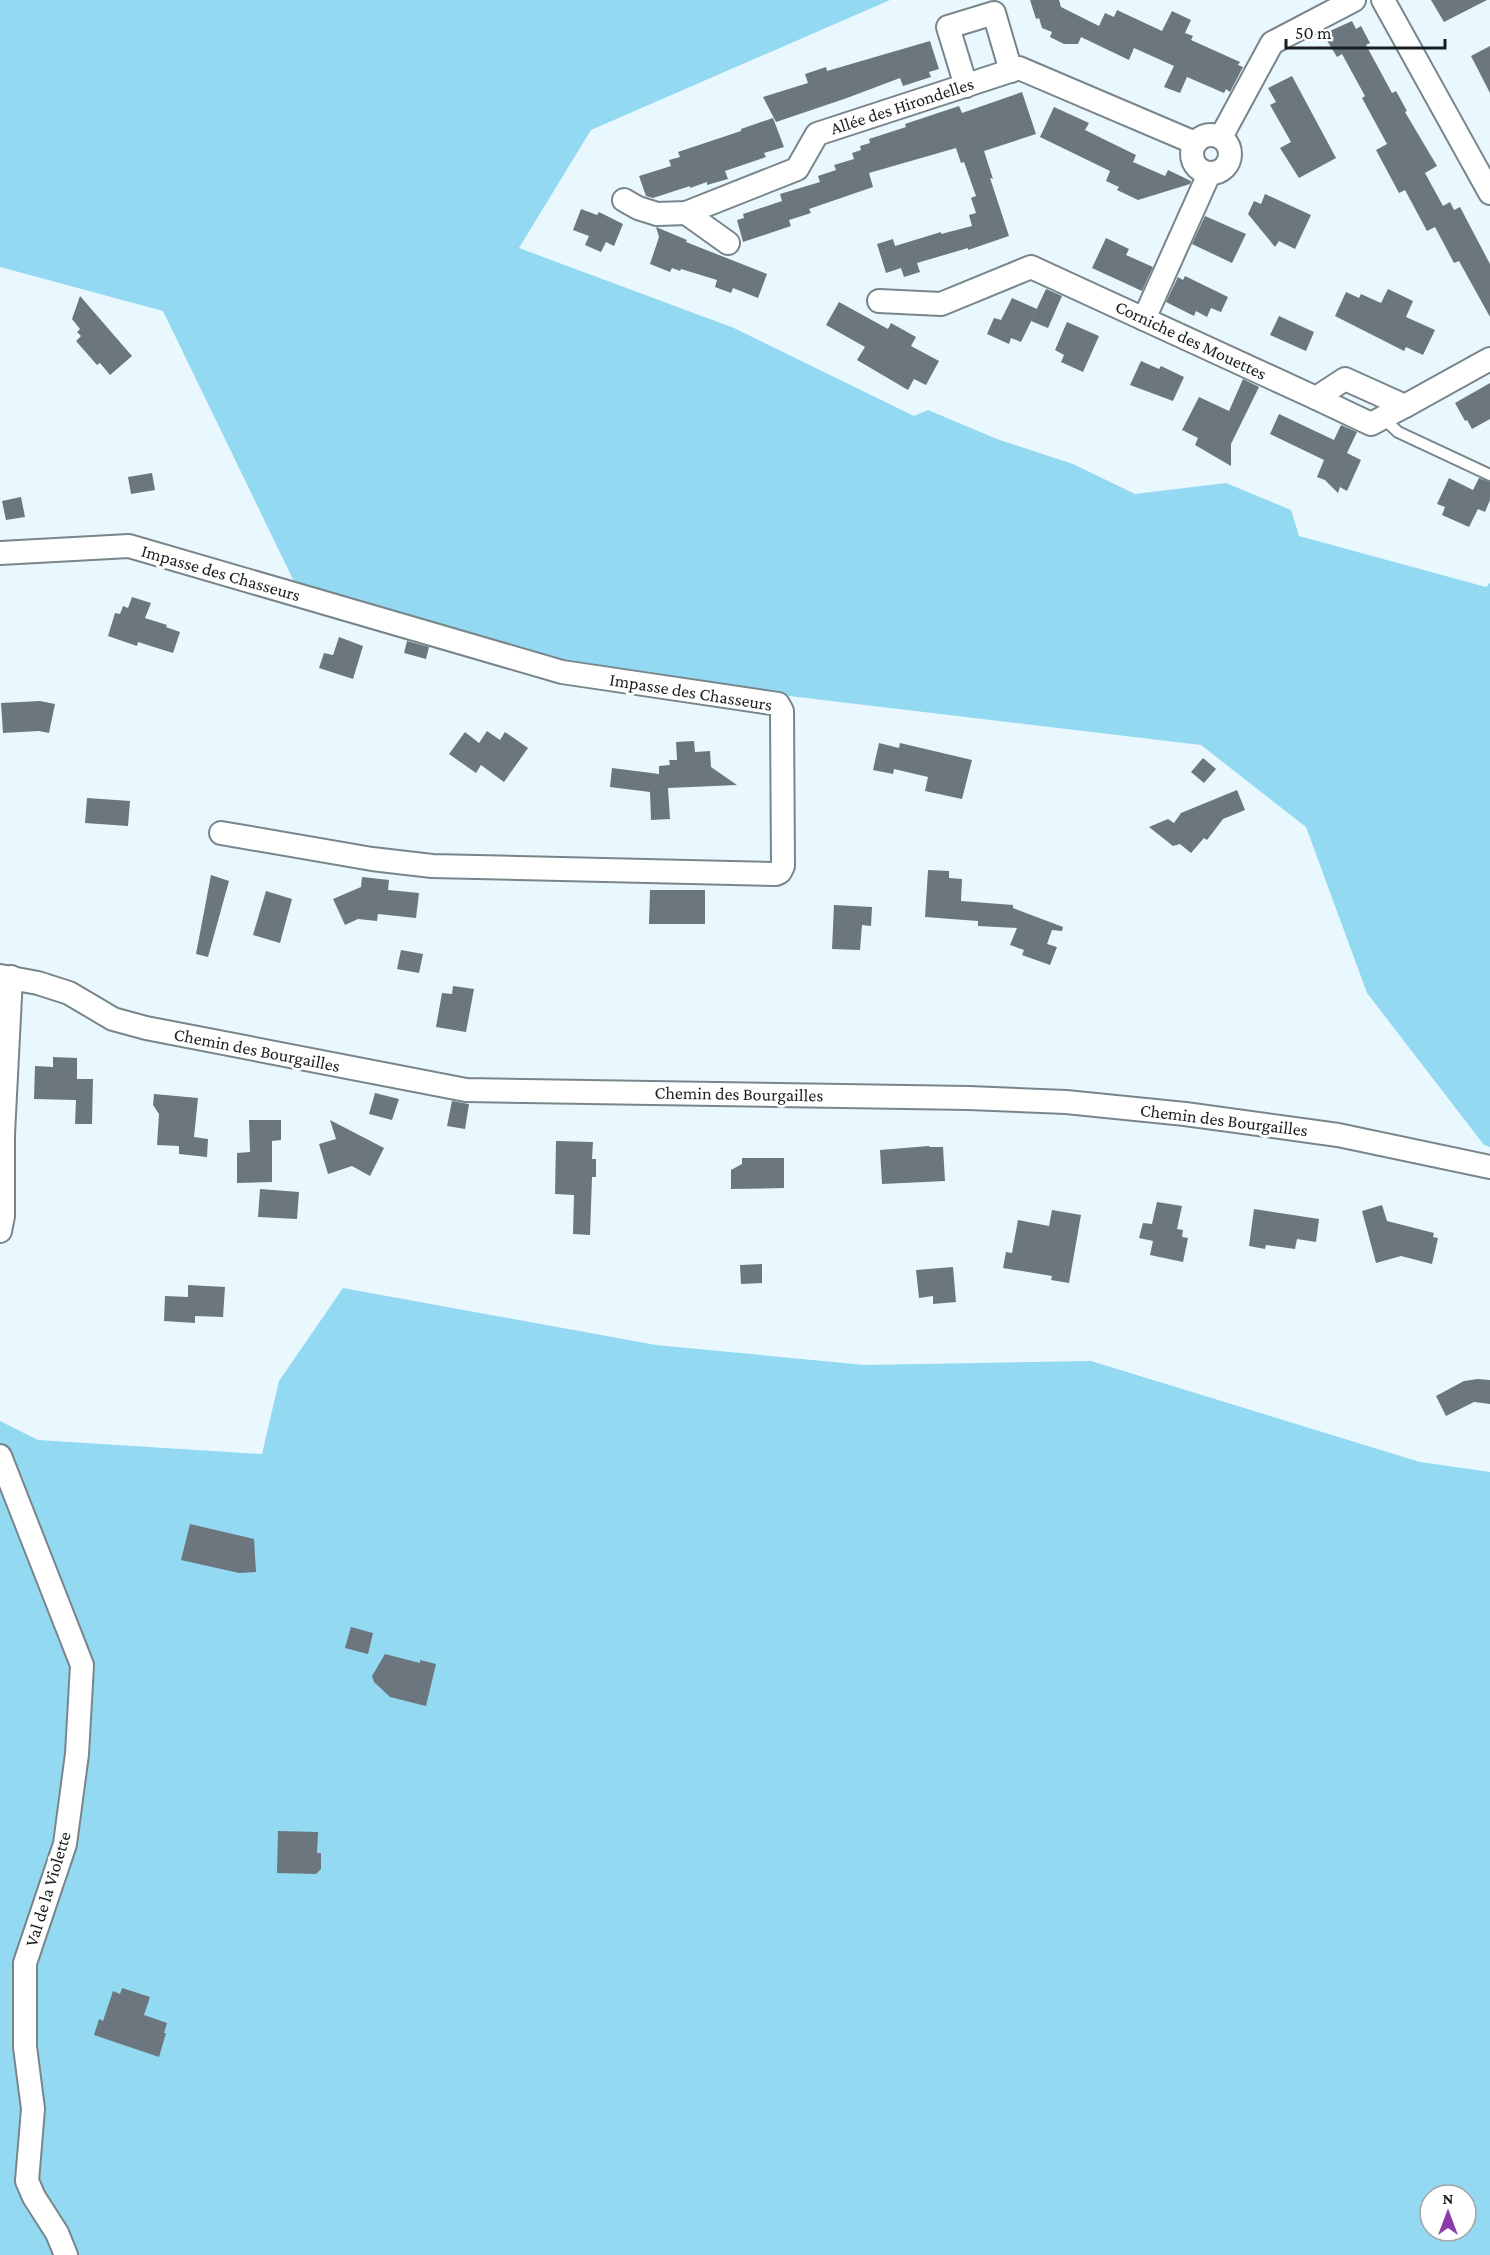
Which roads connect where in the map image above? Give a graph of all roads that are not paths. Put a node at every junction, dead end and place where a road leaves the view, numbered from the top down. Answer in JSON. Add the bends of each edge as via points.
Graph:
{"nodes":[{"id":1,"x":1354,"y":0,"type":"edge"},
{"id":2,"x":1383,"y":0,"type":"edge"},
{"id":3,"x":1011,"y":71,"type":"junction"},
{"id":4,"x":966,"y":86,"type":"junction"},
{"id":5,"x":1221,"y":137,"type":"junction"},
{"id":6,"x":1195,"y":143,"type":"junction"},
{"id":7,"x":1209,"y":174,"type":"junction"},
{"id":8,"x":1490,"y":193,"type":"edge"},
{"id":9,"x":624,"y":200,"type":"dead end"},
{"id":10,"x":686,"y":213,"type":"junction"},
{"id":11,"x":728,"y":243,"type":"dead end"},
{"id":12,"x":879,"y":302,"type":"dead end"},
{"id":13,"x":1144,"y":319,"type":"junction"},
{"id":14,"x":1490,"y":359,"type":"edge"},
{"id":15,"x":1316,"y":398,"type":"junction"},
{"id":16,"x":1405,"y":406,"type":"junction"},
{"id":17,"x":1383,"y":418,"type":"junction"},
{"id":18,"x":1490,"y":475,"type":"edge"},
{"id":19,"x":0,"y":553,"type":"edge"},
{"id":20,"x":222,"y":832,"type":"dead end"},
{"id":21,"x":5,"y":976,"type":"edge"},
{"id":22,"x":1490,"y":1167,"type":"edge"},
{"id":23,"x":0,"y":1231,"type":"edge"},
{"id":24,"x":0,"y":1456,"type":"edge"},
{"id":25,"x":66,"y":2255,"type":"edge"}],
"edges":[{"from":1,"to":5,"type":"street","via":[[1272,43]]},
{"from":2,"to":8,"type":"street"},
{"from":3,"to":4,"type":"street","name":"Allée des Hirondelles"},
{"from":3,"to":4,"type":"street","via":[[994,13],[948,27]]},
{"from":3,"to":6,"type":"street","name":"Allée des Hirondelles","via":[[1019,68]]},
{"from":4,"to":10,"type":"street","name":"Allée des Hirondelles","via":[[818,134],[797,169]]},
{"from":5,"to":6,"type":"street","via":[[1208,135]]},
{"from":5,"to":7,"type":"street","via":[[1230,149],[1230,159],[1222,170]]},
{"from":6,"to":7,"type":"street","via":[[1194,163]]},
{"from":7,"to":13,"type":"street"},
{"from":9,"to":10,"type":"street","name":"Allée des Hirondelles","via":[[657,214]]},
{"from":10,"to":11,"type":"street"},
{"from":12,"to":13,"type":"street","name":"Corniche des Mouettes","via":[[941,304],[1031,267]]},
{"from":13,"to":15,"type":"street","name":"Corniche des Mouettes"},
{"from":14,"to":16,"type":"street"},
{"from":15,"to":16,"type":"street","via":[[1345,379]]},
{"from":15,"to":17,"type":"street","name":"Corniche des Mouettes","via":[[1371,424]]},
{"from":16,"to":17,"type":"street"},
{"from":17,"to":18,"type":"lane","via":[[1398,432]]},
{"from":19,"to":20,"type":"street","name":"Impasse des Chasseurs","via":[[129,546],[562,672],[778,704],[782,711],[783,866],[776,874],[432,866]]},
{"from":21,"to":22,"type":"street","name":"Chemin des Bourgailles","via":[[69,993],[112,1019],[146,1028],[466,1090],[1066,1102],[1328,1133]]},
{"from":21,"to":23,"type":"street"},
{"from":24,"to":25,"type":"street","name":"Val de la Violette","via":[[82,1665],[66,1844],[25,1963],[25,2047],[33,2109],[27,2181]]}]}
